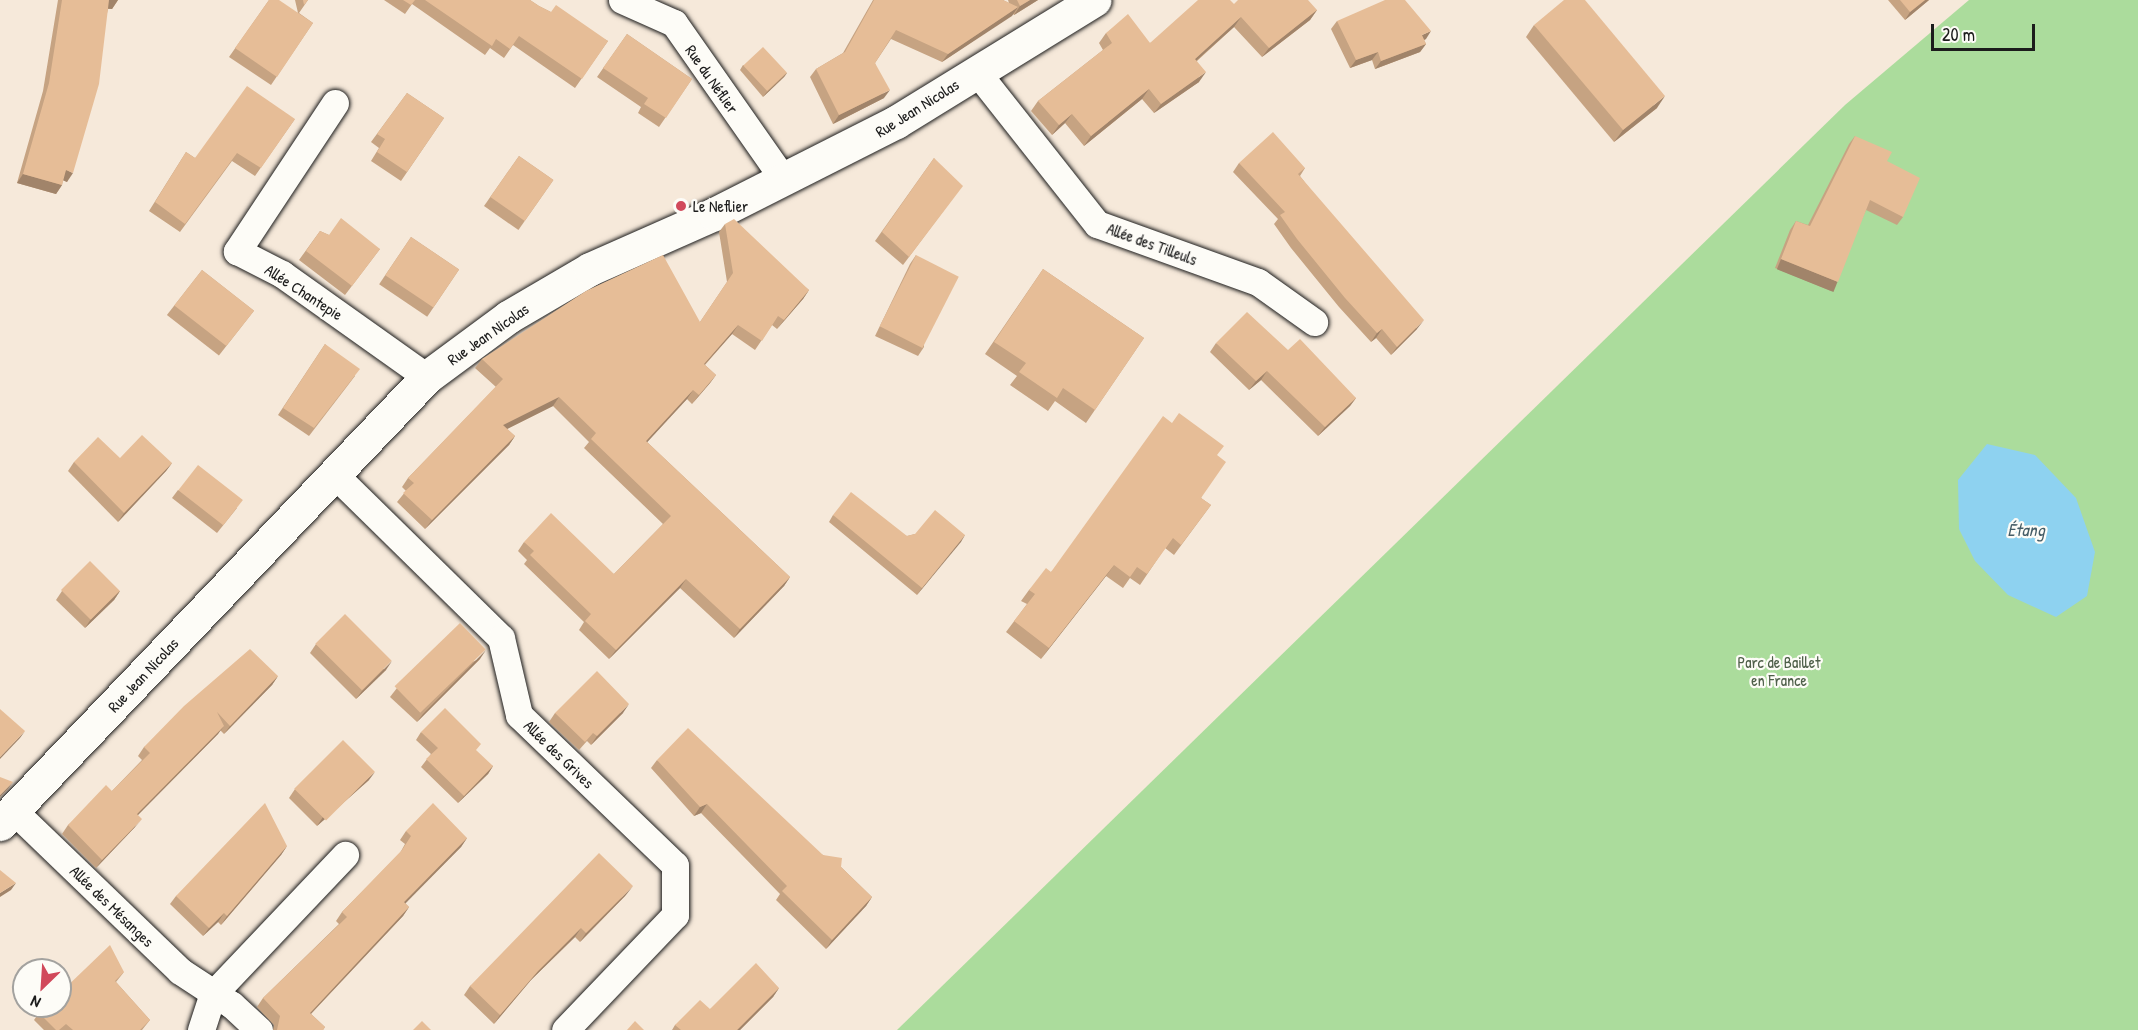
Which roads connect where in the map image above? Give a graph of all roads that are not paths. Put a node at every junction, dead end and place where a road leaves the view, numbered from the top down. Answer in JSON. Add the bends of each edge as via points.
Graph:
{"nodes":[{"id":1,"x":622,"y":0,"type":"edge"},
{"id":2,"x":1094,"y":0,"type":"edge"},
{"id":3,"x":976,"y":71,"type":"junction"},
{"id":4,"x":335,"y":103,"type":"dead end"},
{"id":5,"x":783,"y":180,"type":"junction"},
{"id":6,"x":1314,"y":322,"type":"dead end"},
{"id":7,"x":427,"y":377,"type":"junction"},
{"id":8,"x":334,"y":474,"type":"junction"},
{"id":9,"x":8,"y":818,"type":"edge"},
{"id":10,"x":345,"y":855,"type":"dead end"},
{"id":11,"x":213,"y":994,"type":"junction"},
{"id":12,"x":201,"y":1030,"type":"edge"},
{"id":13,"x":259,"y":1030,"type":"edge"},
{"id":14,"x":565,"y":1030,"type":"edge"}],
"edges":[{"from":1,"to":5,"type":"street","name":"Rue du Néflier","via":[[674,23]]},
{"from":2,"to":3,"type":"street","name":"Rue Jean Nicolas"},
{"from":3,"to":5,"type":"street","name":"Rue Jean Nicolas","via":[[896,122]]},
{"from":3,"to":6,"type":"street","name":"Allée des Tilleuls","via":[[1097,224],[1258,282]]},
{"from":4,"to":7,"type":"street","name":"Allée Chantepie","via":[[237,251],[282,274]]},
{"from":5,"to":7,"type":"street","name":"Rue Jean Nicolas","via":[[590,269],[508,316]]},
{"from":7,"to":8,"type":"street","name":"Rue Jean Nicolas"},
{"from":8,"to":9,"type":"street","name":"Rue Jean Nicolas"},
{"from":8,"to":14,"type":"street","name":"Allée des Grives","via":[[501,638],[519,715],[675,865],[675,915]]},
{"from":9,"to":11,"type":"street","name":"Allée des Mésanges","via":[[180,971]]},
{"from":10,"to":11,"type":"street"},
{"from":11,"to":12,"type":"street"},
{"from":11,"to":13,"type":"street","name":"Allée des Mésanges"}]}
